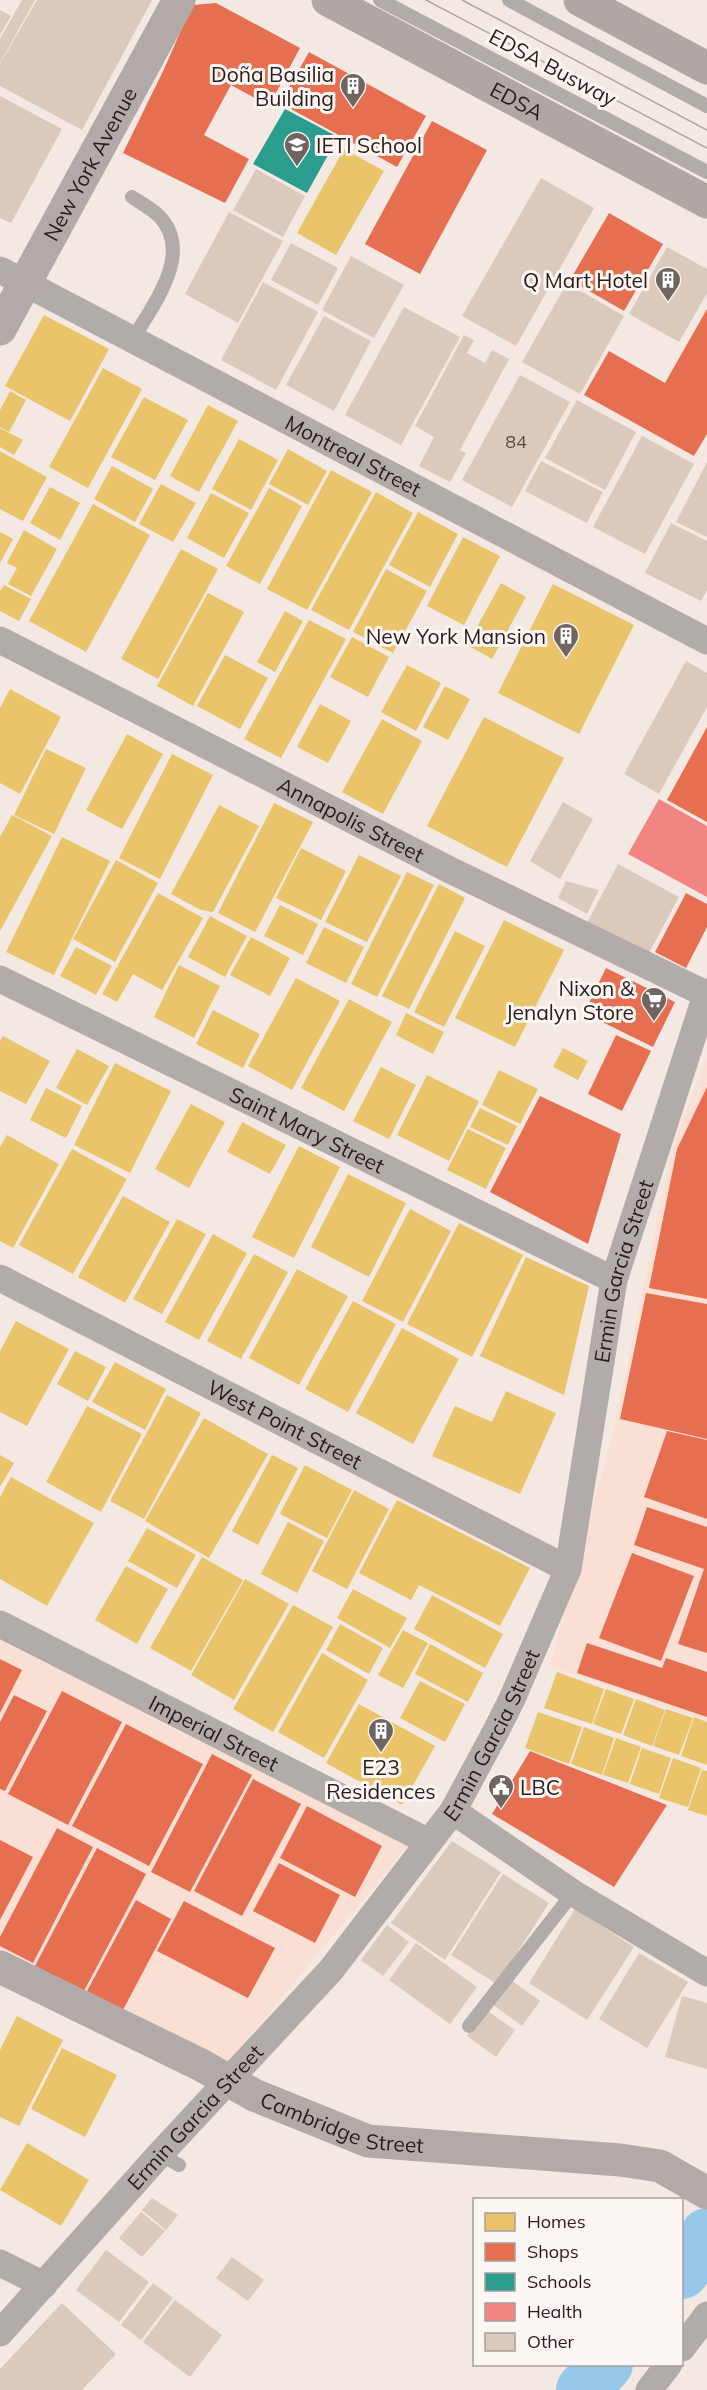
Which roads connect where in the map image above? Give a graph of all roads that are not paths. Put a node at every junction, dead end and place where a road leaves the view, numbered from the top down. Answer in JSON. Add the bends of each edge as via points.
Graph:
{"nodes":[{"id":1,"x":179,"y":0,"type":"edge"},
{"id":2,"x":328,"y":0,"type":"edge"},
{"id":3,"x":380,"y":0,"type":"edge"},
{"id":4,"x":509,"y":0,"type":"edge"},
{"id":5,"x":580,"y":0,"type":"edge"},
{"id":6,"x":707,"y":68,"type":"edge"},
{"id":7,"x":707,"y":106,"type":"edge"},
{"id":8,"x":707,"y":172,"type":"edge"},
{"id":9,"x":132,"y":197,"type":"dead end"},
{"id":10,"x":707,"y":202,"type":"edge"},
{"id":11,"x":12,"y":276,"type":"edge"},
{"id":12,"x":0,"y":329,"type":"edge"},
{"id":13,"x":133,"y":339,"type":"junction"},
{"id":14,"x":0,"y":640,"type":"edge"},
{"id":15,"x":707,"y":641,"type":"edge"},
{"id":16,"x":0,"y":979,"type":"edge"},
{"id":17,"x":706,"y":993,"type":"edge"},
{"id":18,"x":0,"y":1278,"type":"edge"},
{"id":19,"x":614,"y":1280,"type":"junction"},
{"id":20,"x":568,"y":1569,"type":"junction"},
{"id":21,"x":0,"y":1624,"type":"edge"},
{"id":22,"x":453,"y":1811,"type":"junction"},
{"id":23,"x":429,"y":1842,"type":"junction"},
{"id":24,"x":573,"y":1893,"type":"junction"},
{"id":25,"x":0,"y":1967,"type":"edge"},
{"id":26,"x":707,"y":1973,"type":"edge"},
{"id":27,"x":469,"y":2026,"type":"dead end"},
{"id":28,"x":229,"y":2080,"type":"junction"},
{"id":29,"x":703,"y":2190,"type":"edge"},
{"id":30,"x":0,"y":2262,"type":"edge"},
{"id":31,"x":44,"y":2285,"type":"junction"},
{"id":32,"x":707,"y":2315,"type":"edge"},
{"id":33,"x":0,"y":2333,"type":"edge"},
{"id":34,"x":683,"y":2345,"type":"edge"},
{"id":35,"x":667,"y":2366,"type":"edge"},
{"id":36,"x":649,"y":2390,"type":"edge"}],
"edges":[{"from":1,"to":11,"type":"street","name":"New York Avenue"},
{"from":2,"to":10,"type":"highway","name":"EDSA"},
{"from":3,"to":8,"type":"lane","name":"EDSA Busway"},
{"from":4,"to":7,"type":"lane","name":"EDSA Busway"},
{"from":5,"to":6,"type":"highway"},
{"from":9,"to":13,"type":"lane","via":[[159,216],[171,235],[173,259],[168,278]]},
{"from":11,"to":12,"type":"street","name":"New York Avenue"},
{"from":11,"to":13,"type":"street","name":"Montreal Street"},
{"from":13,"to":15,"type":"street","name":"Montreal Street"},
{"from":14,"to":17,"type":"street","name":"Annapolis Street","via":[[452,871]]},
{"from":16,"to":19,"type":"street","name":"Saint Mary Street"},
{"from":17,"to":19,"type":"street","name":"Ermin Garcia Street"},
{"from":18,"to":20,"type":"street","name":"West Point Street"},
{"from":19,"to":20,"type":"street","name":"Ermin Garcia Street"},
{"from":20,"to":22,"type":"street","name":"Ermin Garcia Street","via":[[512,1699]]},
{"from":21,"to":23,"type":"street","name":"Imperial Street"},
{"from":22,"to":23,"type":"street","name":"Ermin Garcia Street"},
{"from":22,"to":24,"type":"street"},
{"from":23,"to":28,"type":"street","name":"Ermin Garcia Street","via":[[331,1970]]},
{"from":24,"to":26,"type":"street"},
{"from":24,"to":27,"type":"lane"},
{"from":25,"to":28,"type":"street","name":"Cambridge Street"},
{"from":28,"to":29,"type":"street","name":"Cambridge Street","via":[[254,2095],[368,2141],[620,2160],[660,2166]]},
{"from":28,"to":31,"type":"street","name":"Ermin Garcia Street","via":[[170,2160]]},
{"from":30,"to":31,"type":"street"},
{"from":31,"to":33,"type":"street","name":"Ermin Garcia Street"},
{"from":32,"to":34,"type":"street"},
{"from":35,"to":36,"type":"street"}]}
